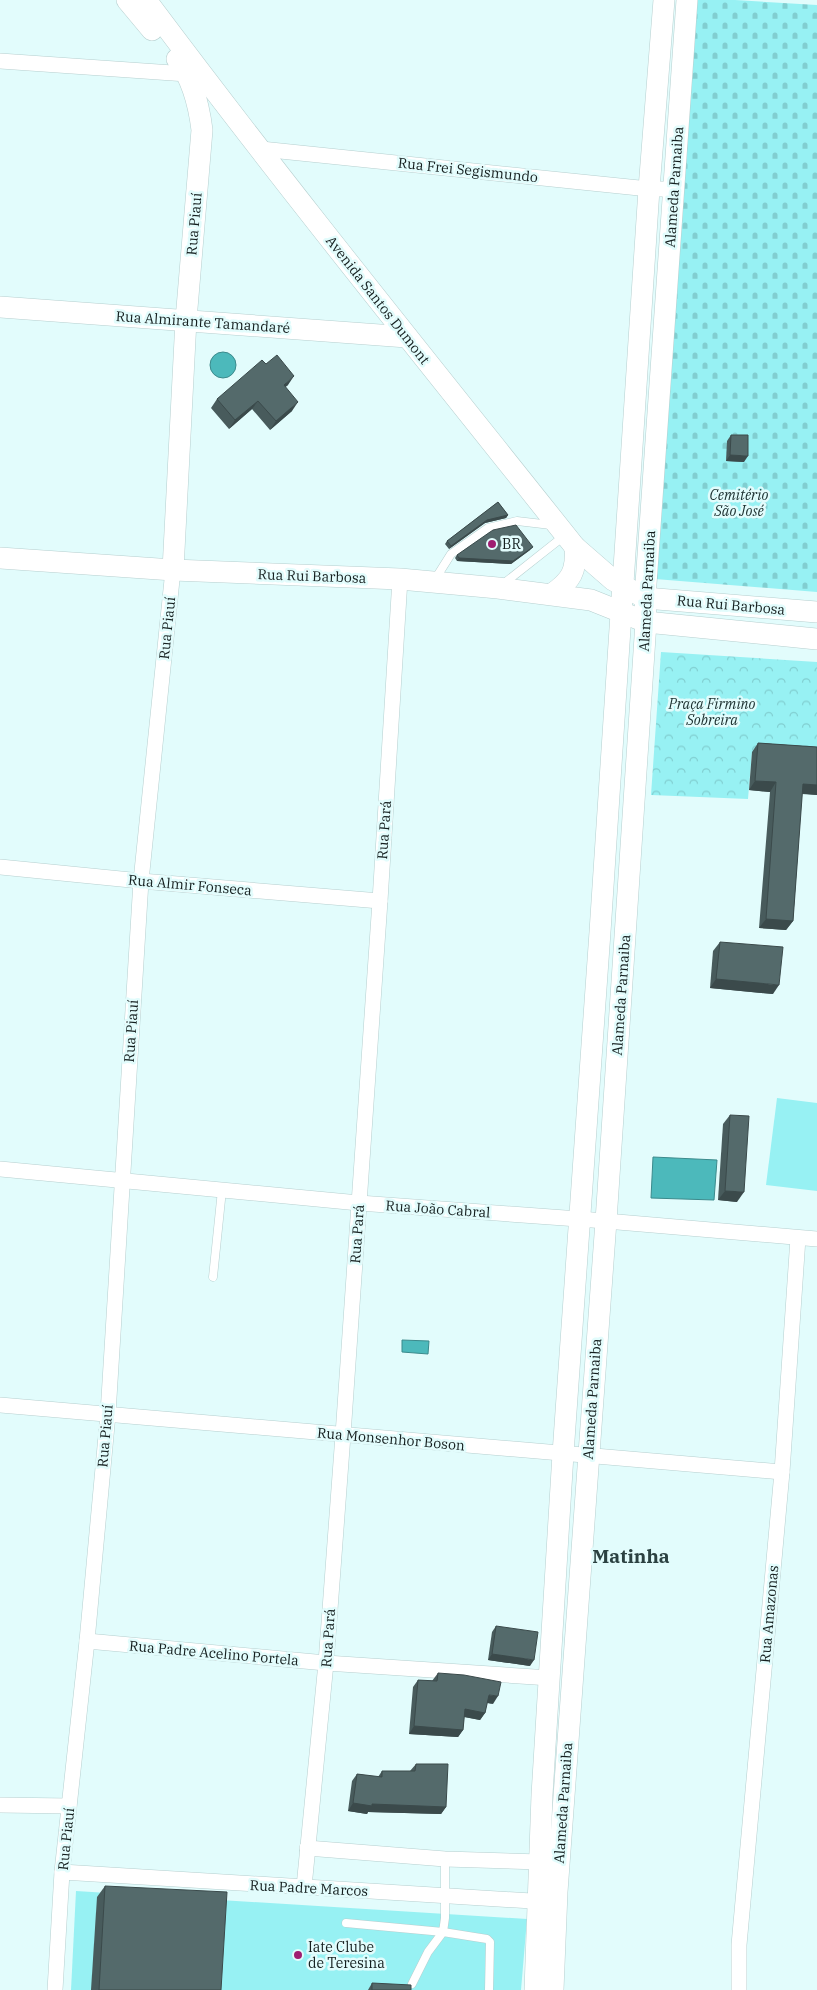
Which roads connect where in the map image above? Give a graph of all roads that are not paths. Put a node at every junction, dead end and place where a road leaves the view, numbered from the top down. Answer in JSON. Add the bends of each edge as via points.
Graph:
{"nodes":[{"id":1,"x":127,"y":0,"type":"edge"},
{"id":2,"x":146,"y":0,"type":"edge"},
{"id":3,"x":664,"y":0,"type":"edge"},
{"id":4,"x":687,"y":0,"type":"edge"},
{"id":5,"x":0,"y":60,"type":"edge"},
{"id":6,"x":187,"y":74,"type":"junction"},
{"id":7,"x":261,"y":149,"type":"junction"},
{"id":8,"x":649,"y":188,"type":"junction"},
{"id":9,"x":674,"y":189,"type":"junction"},
{"id":10,"x":0,"y":307,"type":"edge"},
{"id":11,"x":186,"y":320,"type":"junction"},
{"id":12,"x":407,"y":337,"type":"junction"},
{"id":13,"x":566,"y":536,"type":"junction"},
{"id":14,"x":0,"y":558,"type":"edge"},
{"id":15,"x":173,"y":570,"type":"junction"},
{"id":16,"x":400,"y":579,"type":"junction"},
{"id":17,"x":433,"y":582,"type":"junction"},
{"id":18,"x":624,"y":587,"type":"junction"},
{"id":19,"x":498,"y":588,"type":"junction"},
{"id":20,"x":552,"y":594,"type":"junction"},
{"id":21,"x":645,"y":598,"type":"junction"},
{"id":22,"x":621,"y":611,"type":"junction"},
{"id":23,"x":817,"y":612,"type":"edge"},
{"id":24,"x":646,"y":622,"type":"junction"},
{"id":25,"x":817,"y":638,"type":"edge"},
{"id":26,"x":0,"y":867,"type":"edge"},
{"id":27,"x":141,"y":881,"type":"junction"},
{"id":28,"x":380,"y":900,"type":"junction"},
{"id":29,"x":600,"y":932,"type":"junction"},
{"id":30,"x":625,"y":933,"type":"junction"},
{"id":31,"x":0,"y":1169,"type":"edge"},
{"id":32,"x":122,"y":1180,"type":"junction"},
{"id":33,"x":222,"y":1190,"type":"junction"},
{"id":34,"x":359,"y":1203,"type":"junction"},
{"id":35,"x":579,"y":1219,"type":"junction"},
{"id":36,"x":606,"y":1221,"type":"junction"},
{"id":37,"x":798,"y":1238,"type":"junction"},
{"id":38,"x":817,"y":1239,"type":"edge"},
{"id":39,"x":213,"y":1277,"type":"dead end"},
{"id":40,"x":0,"y":1405,"type":"edge"},
{"id":41,"x":108,"y":1414,"type":"junction"},
{"id":42,"x":343,"y":1435,"type":"junction"},
{"id":43,"x":564,"y":1454,"type":"junction"},
{"id":44,"x":587,"y":1456,"type":"junction"},
{"id":45,"x":782,"y":1472,"type":"junction"},
{"id":46,"x":87,"y":1641,"type":"junction"},
{"id":47,"x":326,"y":1663,"type":"junction"},
{"id":48,"x":550,"y":1678,"type":"junction"},
{"id":49,"x":0,"y":1805,"type":"edge"},
{"id":50,"x":69,"y":1806,"type":"junction"},
{"id":51,"x":307,"y":1848,"type":"junction"},
{"id":52,"x":445,"y":1859,"type":"junction"},
{"id":53,"x":540,"y":1862,"type":"junction"},
{"id":54,"x":62,"y":1872,"type":"junction"},
{"id":55,"x":304,"y":1888,"type":"junction"},
{"id":56,"x":444,"y":1896,"type":"junction"},
{"id":57,"x":548,"y":1902,"type":"junction"},
{"id":58,"x":346,"y":1924,"type":"dead end"},
{"id":59,"x":443,"y":1932,"type":"junction"},
{"id":60,"x":412,"y":1984,"type":"edge"},
{"id":61,"x":55,"y":1990,"type":"edge"},
{"id":62,"x":489,"y":1990,"type":"edge"},
{"id":63,"x":535,"y":1990,"type":"edge"},
{"id":64,"x":554,"y":1990,"type":"edge"},
{"id":65,"x":739,"y":1990,"type":"edge"}],
"edges":[{"from":1,"to":6,"type":"main road"},
{"from":2,"to":7,"type":"main road","name":"Avenida Santos Dumont"},
{"from":3,"to":8,"type":"main road","name":"Alameda Parnaiba"},
{"from":4,"to":9,"type":"main road","name":"Alameda Parnaiba"},
{"from":5,"to":6,"type":"street"},
{"from":6,"to":11,"type":"main road","name":"Rua Piauí","via":[[202,130]]},
{"from":7,"to":8,"type":"street","name":"Rua Frei Segismundo"},
{"from":7,"to":12,"type":"main road","name":"Avenida Santos Dumont"},
{"from":8,"to":9,"type":"street","name":"Rua Frei Segismundo"},
{"from":8,"to":18,"type":"main road","name":"Alameda Parnaiba"},
{"from":9,"to":21,"type":"main road","name":"Alameda Parnaiba"},
{"from":10,"to":11,"type":"main road","name":"Rua Almirante Tamandaré"},
{"from":11,"to":12,"type":"main road","name":"Rua Almirante Tamandaré"},
{"from":11,"to":15,"type":"main road","name":"Rua Piauí"},
{"from":12,"to":13,"type":"main road","name":"Avenida Santos Dumont"},
{"from":13,"to":17,"type":"lane","via":[[518,521],[488,528],[451,554]]},
{"from":13,"to":18,"type":"main road","name":"Avenida Santos Dumont","via":[[597,568]]},
{"from":13,"to":19,"type":"lane"},
{"from":13,"to":20,"type":"main road","via":[[576,564],[564,586]]},
{"from":14,"to":15,"type":"main road","name":"Rua Rui Barbosa"},
{"from":15,"to":16,"type":"main road","name":"Rua Rui Barbosa"},
{"from":15,"to":27,"type":"street","name":"Rua Piauí"},
{"from":16,"to":17,"type":"main road","name":"Rua Rui Barbosa"},
{"from":16,"to":28,"type":"street","name":"Rua Pará"},
{"from":17,"to":19,"type":"main road","name":"Rua Rui Barbosa"},
{"from":18,"to":21,"type":"main road","name":"Avenida Santos Dumont"},
{"from":18,"to":22,"type":"main road","name":"Alameda Parnaiba"},
{"from":19,"to":20,"type":"main road","name":"Rua Rui Barbosa"},
{"from":20,"to":22,"type":"main road","name":"Rua Rui Barbosa","via":[[591,600]]},
{"from":21,"to":23,"type":"main road","name":"Rua Rui Barbosa"},
{"from":21,"to":24,"type":"main road","name":"Alameda Parnaiba"},
{"from":22,"to":24,"type":"main road","name":"Rua Rui Barbosa"},
{"from":22,"to":29,"type":"main road","name":"Alameda Parnaiba"},
{"from":24,"to":25,"type":"main road","name":"Rua Rui Barbosa"},
{"from":24,"to":30,"type":"main road","name":"Alameda Parnaiba"},
{"from":26,"to":27,"type":"street","name":"Rua Almir Fonseca"},
{"from":27,"to":28,"type":"street","name":"Rua Almir Fonseca"},
{"from":27,"to":32,"type":"street","name":"Rua Piauí"},
{"from":28,"to":34,"type":"street","name":"Rua Pará"},
{"from":29,"to":30,"type":"main road"},
{"from":29,"to":35,"type":"main road","name":"Alameda Parnaiba"},
{"from":30,"to":36,"type":"main road","name":"Alameda Parnaiba"},
{"from":31,"to":32,"type":"street","name":"Rua João Cabral"},
{"from":32,"to":33,"type":"street","name":"Rua João Cabral"},
{"from":32,"to":41,"type":"street","name":"Rua Piauí"},
{"from":33,"to":34,"type":"street","name":"Rua João Cabral"},
{"from":33,"to":39,"type":"lane"},
{"from":34,"to":35,"type":"street","name":"Rua João Cabral"},
{"from":34,"to":42,"type":"street","name":"Rua Pará"},
{"from":35,"to":36,"type":"street","name":"Rua João Cabral"},
{"from":35,"to":43,"type":"main road","name":"Alameda Parnaiba"},
{"from":36,"to":37,"type":"street","name":"Rua João Cabral"},
{"from":36,"to":44,"type":"main road","name":"Alameda Parnaiba"},
{"from":37,"to":38,"type":"street","name":"Rua João Cabral"},
{"from":37,"to":45,"type":"street","name":"Rua Amazonas"},
{"from":40,"to":41,"type":"street","name":"Rua Monsenhor Boson"},
{"from":41,"to":42,"type":"street","name":"Rua Monsenhor Boson"},
{"from":41,"to":46,"type":"street","name":"Rua Piauí"},
{"from":42,"to":43,"type":"street","name":"Rua Monsenhor Boson"},
{"from":42,"to":47,"type":"street","name":"Rua Pará"},
{"from":43,"to":44,"type":"street","name":"Rua Monsenhor Boson"},
{"from":43,"to":48,"type":"main road","name":"Alameda Parnaiba"},
{"from":44,"to":45,"type":"street","name":"Rua Monsenhor Boson"},
{"from":44,"to":57,"type":"main road","name":"Alameda Parnaiba"},
{"from":45,"to":65,"type":"street","name":"Rua Amazonas","via":[[739,1945]]},
{"from":46,"to":47,"type":"street","name":"Rua Padre Acelino Portela"},
{"from":46,"to":50,"type":"street","name":"Rua Piauí"},
{"from":47,"to":48,"type":"street","name":"Rua Padre Acelino Portela"},
{"from":47,"to":51,"type":"street","name":"Rua Pará"},
{"from":48,"to":53,"type":"main road","name":"Alameda Parnaiba"},
{"from":49,"to":50,"type":"street"},
{"from":50,"to":54,"type":"street","name":"Rua Piauí"},
{"from":51,"to":52,"type":"street"},
{"from":51,"to":55,"type":"street","name":"Rua Pará"},
{"from":52,"to":53,"type":"street"},
{"from":52,"to":56,"type":"lane"},
{"from":53,"to":57,"type":"main road","name":"Alameda Parnaiba"},
{"from":54,"to":55,"type":"street","name":"Rua Padre Marcos"},
{"from":54,"to":61,"type":"street","name":"Rua Piauí"},
{"from":55,"to":56,"type":"street","name":"Rua Padre Marcos"},
{"from":56,"to":57,"type":"street","name":"Rua Padre Marcos"},
{"from":56,"to":59,"type":"lane"},
{"from":57,"to":63,"type":"main road","name":"Alameda Parnaiba"},
{"from":57,"to":64,"type":"main road","name":"Alameda Parnaiba"},
{"from":58,"to":59,"type":"lane"},
{"from":59,"to":60,"type":"lane","via":[[428,1952]]},
{"from":59,"to":62,"type":"lane","via":[[490,1942]]}]}
